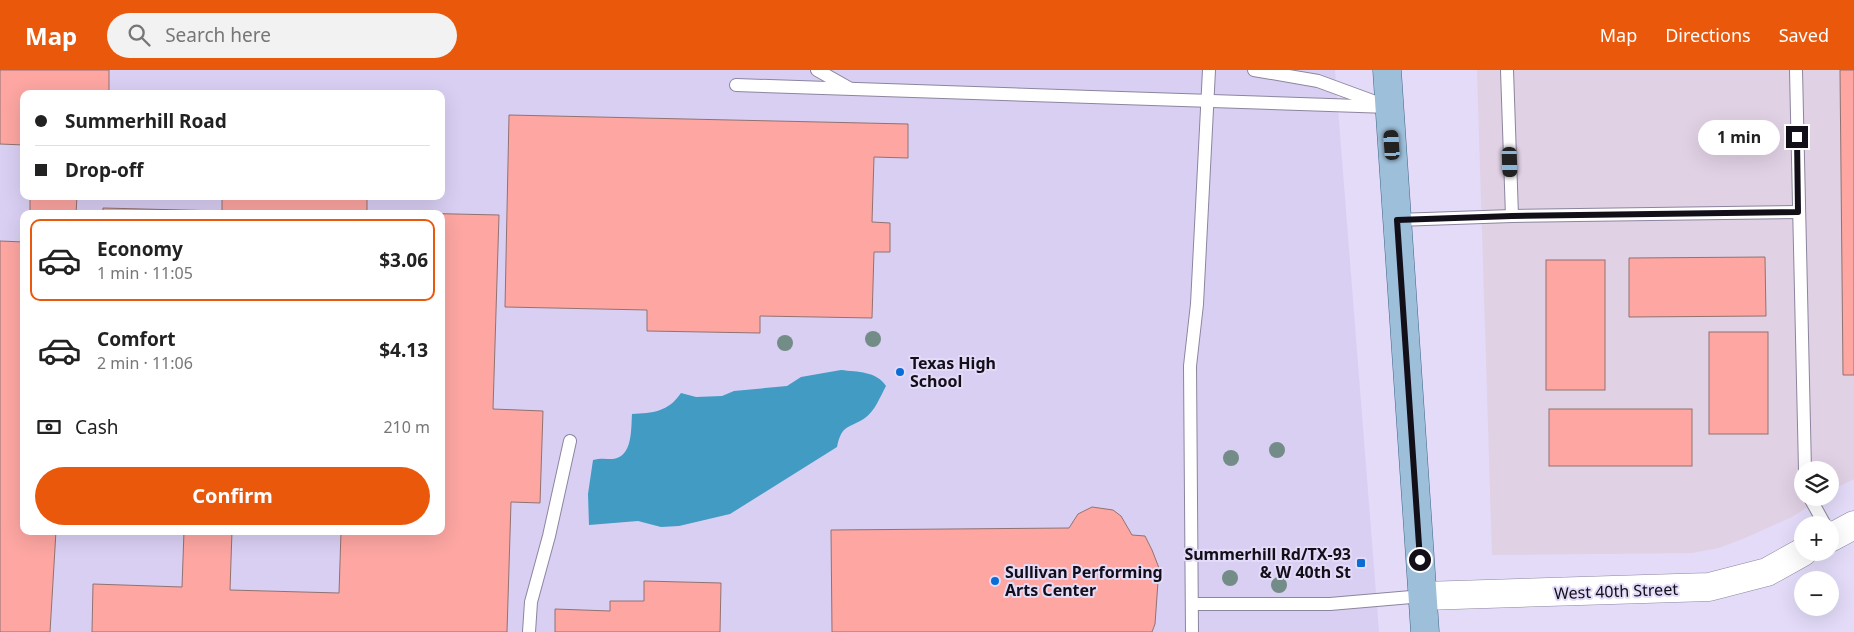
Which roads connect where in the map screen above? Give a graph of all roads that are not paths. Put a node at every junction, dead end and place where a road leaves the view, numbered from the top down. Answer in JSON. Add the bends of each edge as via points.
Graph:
{"nodes":[{"id":1,"x":817,"y":70,"type":"edge"},
{"id":2,"x":1209,"y":70,"type":"edge"},
{"id":3,"x":1254,"y":70,"type":"edge"},
{"id":4,"x":1387,"y":70,"type":"edge"},
{"id":5,"x":1507,"y":70,"type":"edge"},
{"id":6,"x":1796,"y":70,"type":"edge"},
{"id":7,"x":736,"y":85,"type":"dead end"},
{"id":8,"x":852,"y":89,"type":"junction"},
{"id":9,"x":1209,"y":101,"type":"junction"},
{"id":10,"x":1389,"y":108,"type":"junction"},
{"id":11,"x":1798,"y":212,"type":"junction"},
{"id":12,"x":1512,"y":216,"type":"junction"},
{"id":13,"x":1397,"y":220,"type":"junction"},
{"id":14,"x":570,"y":441,"type":"dead end"},
{"id":15,"x":1804,"y":461,"type":"edge"},
{"id":16,"x":1794,"y":557,"type":"edge"},
{"id":17,"x":1422,"y":596,"type":"junction"},
{"id":18,"x":1192,"y":604,"type":"junction"},
{"id":19,"x":529,"y":632,"type":"edge"},
{"id":20,"x":1192,"y":632,"type":"edge"},
{"id":21,"x":1425,"y":632,"type":"edge"}],
"edges":[{"from":1,"to":8,"type":"lane"},
{"from":2,"to":9,"type":"lane"},
{"from":3,"to":10,"type":"lane","via":[[1318,81]]},
{"from":4,"to":10,"type":"main road"},
{"from":5,"to":12,"type":"lane"},
{"from":6,"to":11,"type":"lane"},
{"from":7,"to":8,"type":"lane"},
{"from":8,"to":9,"type":"lane"},
{"from":9,"to":10,"type":"lane"},
{"from":9,"to":18,"type":"lane","via":[[1198,304],[1190,366]]},
{"from":10,"to":13,"type":"main road"},
{"from":11,"to":12,"type":"lane"},
{"from":11,"to":15,"type":"lane"},
{"from":12,"to":13,"type":"lane"},
{"from":13,"to":17,"type":"main road"},
{"from":14,"to":19,"type":"lane","via":[[531,602]]},
{"from":16,"to":17,"type":"street","name":"West 40th Street","via":[[1766,572],[1709,587]]},
{"from":17,"to":18,"type":"lane","via":[[1330,604]]},
{"from":17,"to":21,"type":"main road"},
{"from":18,"to":20,"type":"lane"}]}
